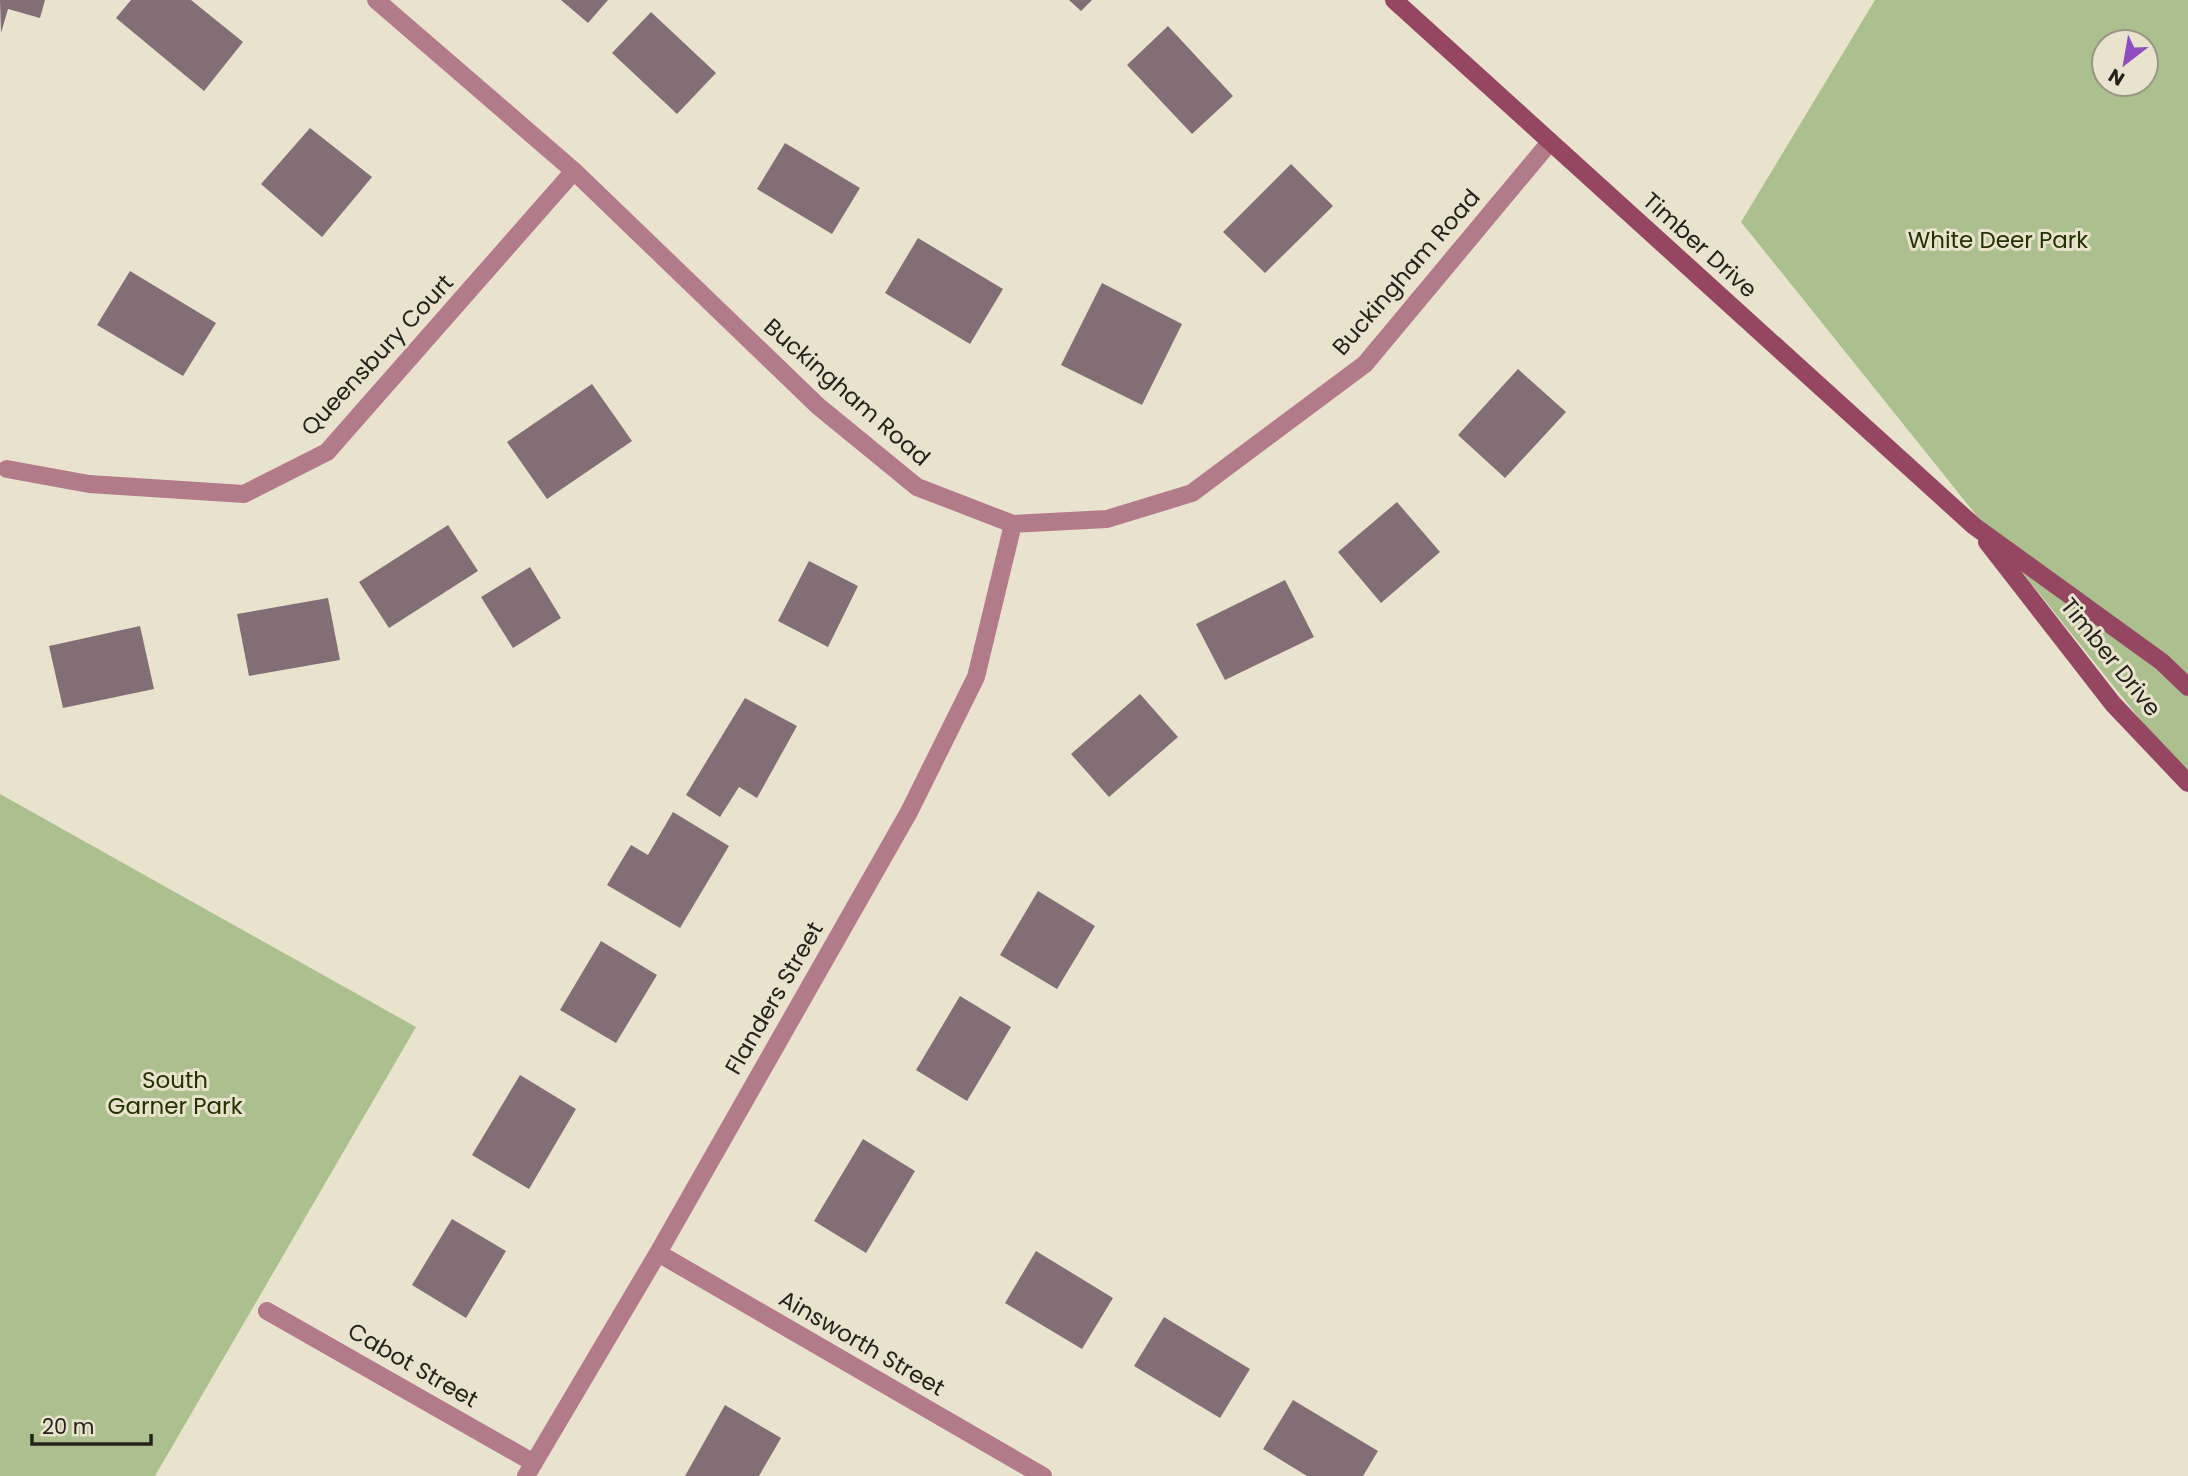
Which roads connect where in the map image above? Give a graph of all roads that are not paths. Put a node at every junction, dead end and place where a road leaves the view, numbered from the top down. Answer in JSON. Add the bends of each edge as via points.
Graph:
{"nodes":[{"id":1,"x":376,"y":0,"type":"edge"},
{"id":2,"x":1394,"y":0,"type":"edge"},
{"id":3,"x":1550,"y":142,"type":"junction"},
{"id":4,"x":575,"y":171,"type":"junction"},
{"id":5,"x":7,"y":469,"type":"dead end"},
{"id":6,"x":1013,"y":524,"type":"junction"},
{"id":7,"x":1975,"y":526,"type":"junction"},
{"id":8,"x":2188,"y":687,"type":"edge"},
{"id":9,"x":2188,"y":783,"type":"edge"},
{"id":10,"x":657,"y":1253,"type":"junction"},
{"id":11,"x":267,"y":1311,"type":"dead end"},
{"id":12,"x":530,"y":1469,"type":"edge"},
{"id":13,"x":1043,"y":1476,"type":"edge"}],
"edges":[{"from":1,"to":4,"type":"street","name":"Buckingham Road"},
{"from":2,"to":3,"type":"main road","name":"Timber Drive"},
{"from":3,"to":6,"type":"street","name":"Buckingham Road","via":[[1365,364],[1192,492],[1107,519]]},
{"from":3,"to":7,"type":"main road","name":"Timber Drive"},
{"from":4,"to":5,"type":"street","name":"Queensbury Court","via":[[327,452],[244,494],[89,484]]},
{"from":4,"to":6,"type":"street","name":"Buckingham Road","via":[[818,406],[917,487]]},
{"from":6,"to":10,"type":"street","name":"Flanders Street","via":[[976,677],[909,812]]},
{"from":7,"to":8,"type":"main road","name":"Timber Drive","via":[[2162,662]]},
{"from":7,"to":9,"type":"main road","name":"Timber Drive","via":[[2113,704]]},
{"from":10,"to":12,"type":"street","name":"Flanders Street"},
{"from":10,"to":13,"type":"street","name":"Ainsworth Street"},
{"from":11,"to":12,"type":"street","name":"Cabot Street"}]}
